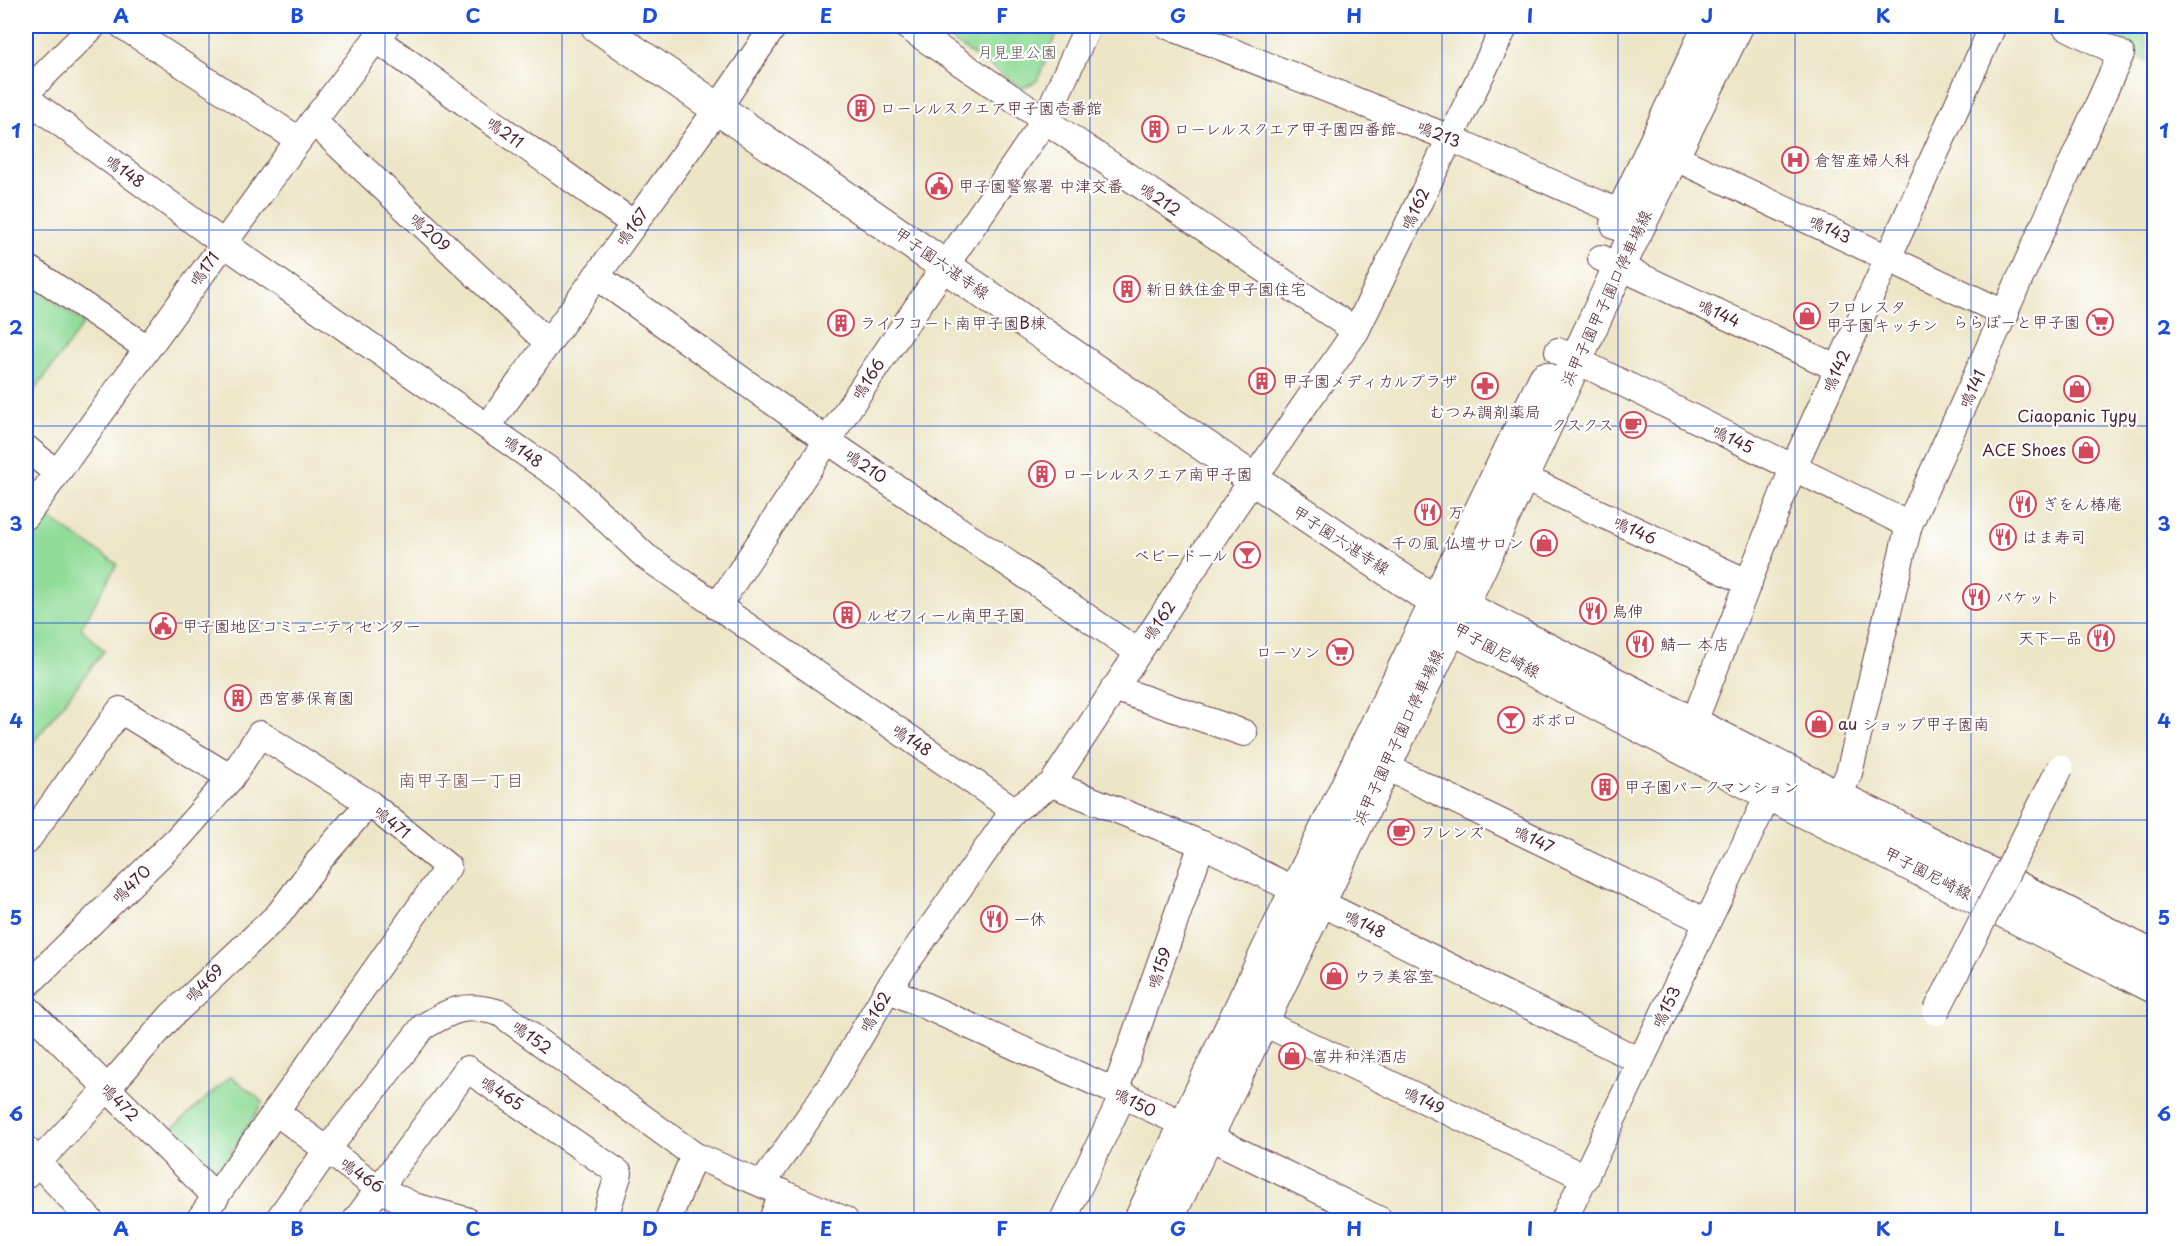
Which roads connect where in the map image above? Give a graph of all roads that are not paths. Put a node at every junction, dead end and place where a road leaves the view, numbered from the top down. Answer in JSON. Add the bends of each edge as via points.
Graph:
{"nodes":[{"id":1,"x":93,"y":26,"type":"edge"},
{"id":2,"x":123,"y":26,"type":"edge"},
{"id":3,"x":597,"y":26,"type":"edge"},
{"id":4,"x":774,"y":26,"type":"edge"},
{"id":5,"x":906,"y":26,"type":"edge"},
{"id":6,"x":1088,"y":26,"type":"edge"},
{"id":7,"x":1168,"y":26,"type":"edge"},
{"id":8,"x":1505,"y":26,"type":"edge"},
{"id":9,"x":1709,"y":26,"type":"edge"},
{"id":10,"x":1737,"y":26,"type":"edge"},
{"id":11,"x":1993,"y":26,"type":"edge"},
{"id":12,"x":2065,"y":26,"type":"edge"},
{"id":13,"x":381,"y":32,"type":"edge"},
{"id":14,"x":26,"y":93,"type":"edge"},
{"id":15,"x":26,"y":98,"type":"edge"},
{"id":16,"x":718,"y":108,"type":"junction"},
{"id":17,"x":1045,"y":120,"type":"junction"},
{"id":18,"x":306,"y":130,"type":"junction"},
{"id":19,"x":1450,"y":138,"type":"junction"},
{"id":20,"x":1663,"y":152,"type":"junction"},
{"id":21,"x":1632,"y":217,"type":"junction"},
{"id":22,"x":634,"y":224,"type":"junction"},
{"id":23,"x":224,"y":243,"type":"junction"},
{"id":24,"x":1887,"y":256,"type":"junction"},
{"id":25,"x":1610,"y":262,"type":"junction"},
{"id":26,"x":945,"y":264,"type":"junction"},
{"id":27,"x":26,"y":267,"type":"edge"},
{"id":28,"x":596,"y":276,"type":"junction"},
{"id":29,"x":2006,"y":314,"type":"junction"},
{"id":30,"x":1356,"y":331,"type":"junction"},
{"id":31,"x":548,"y":343,"type":"junction"},
{"id":32,"x":147,"y":348,"type":"junction"},
{"id":33,"x":1567,"y":356,"type":"junction"},
{"id":34,"x":1837,"y":368,"type":"junction"},
{"id":35,"x":488,"y":426,"type":"junction"},
{"id":36,"x":828,"y":441,"type":"junction"},
{"id":37,"x":26,"y":448,"type":"edge"},
{"id":38,"x":1793,"y":468,"type":"junction"},
{"id":39,"x":57,"y":473,"type":"junction"},
{"id":40,"x":1522,"y":477,"type":"junction"},
{"id":41,"x":1252,"y":481,"type":"junction"},
{"id":42,"x":26,"y":516,"type":"edge"},
{"id":43,"x":1909,"y":525,"type":"junction"},
{"id":44,"x":1749,"y":583,"type":"junction"},
{"id":45,"x":717,"y":607,"type":"junction"},
{"id":46,"x":1449,"y":611,"type":"junction"},
{"id":47,"x":1138,"y":652,"type":"junction"},
{"id":48,"x":1114,"y":688,"type":"junction"},
{"id":49,"x":1694,"y":722,"type":"junction"},
{"id":50,"x":1244,"y":733,"type":"dead end"},
{"id":51,"x":1373,"y":760,"type":"junction"},
{"id":52,"x":2060,"y":768,"type":"dead end"},
{"id":53,"x":231,"y":778,"type":"junction"},
{"id":54,"x":1052,"y":784,"type":"junction"},
{"id":55,"x":1769,"y":794,"type":"junction"},
{"id":56,"x":1839,"y":795,"type":"junction"},
{"id":57,"x":369,"y":803,"type":"junction"},
{"id":58,"x":1014,"y":810,"type":"junction"},
{"id":59,"x":26,"y":842,"type":"edge"},
{"id":60,"x":1202,"y":844,"type":"junction"},
{"id":61,"x":1307,"y":896,"type":"junction"},
{"id":62,"x":1707,"y":922,"type":"junction"},
{"id":63,"x":2154,"y":957,"type":"edge"},
{"id":64,"x":26,"y":986,"type":"edge"},
{"id":65,"x":2154,"y":987,"type":"edge"},
{"id":66,"x":888,"y":990,"type":"junction"},
{"id":67,"x":26,"y":1007,"type":"edge"},
{"id":68,"x":1936,"y":1012,"type":"dead end"},
{"id":69,"x":1262,"y":1022,"type":"junction"},
{"id":70,"x":1640,"y":1061,"type":"junction"},
{"id":71,"x":107,"y":1089,"type":"junction"},
{"id":72,"x":1119,"y":1094,"type":"junction"},
{"id":73,"x":276,"y":1112,"type":"junction"},
{"id":74,"x":1196,"y":1132,"type":"junction"},
{"id":75,"x":327,"y":1150,"type":"junction"},
{"id":76,"x":694,"y":1155,"type":"junction"},
{"id":77,"x":30,"y":1162,"type":"edge"},
{"id":78,"x":1586,"y":1178,"type":"junction"},
{"id":79,"x":773,"y":1187,"type":"junction"},
{"id":80,"x":378,"y":1188,"type":"junction"},
{"id":81,"x":216,"y":1197,"type":"junction"},
{"id":82,"x":90,"y":1221,"type":"edge"},
{"id":83,"x":199,"y":1221,"type":"edge"},
{"id":84,"x":278,"y":1221,"type":"edge"},
{"id":85,"x":356,"y":1221,"type":"edge"},
{"id":86,"x":466,"y":1221,"type":"edge"},
{"id":87,"x":604,"y":1221,"type":"edge"},
{"id":88,"x":668,"y":1221,"type":"edge"},
{"id":89,"x":772,"y":1221,"type":"edge"},
{"id":90,"x":845,"y":1221,"type":"edge"},
{"id":91,"x":1063,"y":1221,"type":"edge"},
{"id":92,"x":1140,"y":1221,"type":"edge"},
{"id":93,"x":1167,"y":1221,"type":"edge"},
{"id":94,"x":1380,"y":1221,"type":"edge"},
{"id":95,"x":1564,"y":1221,"type":"edge"}],
"edges":[{"from":1,"to":14,"type":"street"},
{"from":2,"to":18,"type":"street","name":"鳴209"},
{"from":3,"to":16,"type":"main road","name":"甲子園六湛寺線"},
{"from":4,"to":16,"type":"street","name":"鳴167"},
{"from":5,"to":17,"type":"street","name":"鳴212"},
{"from":6,"to":17,"type":"street","name":"鳴166"},
{"from":7,"to":19,"type":"street","name":"鳴213"},
{"from":8,"to":19,"type":"street","name":"鳴162"},
{"from":9,"to":20,"type":"main road","name":"浜甲子園甲子園口停車場線"},
{"from":10,"to":20,"type":"main road","name":"浜甲子園甲子園口停車場線"},
{"from":11,"to":24,"type":"street","name":"鳴142"},
{"from":12,"to":29,"type":"street","name":"鳴141","via":[[2121,54]]},
{"from":13,"to":18,"type":"street","name":"鳴171"},
{"from":13,"to":22,"type":"street","name":"鳴211"},
{"from":15,"to":23,"type":"street","name":"鳴148"},
{"from":16,"to":22,"type":"street","name":"鳴167"},
{"from":16,"to":26,"type":"main road","name":"甲子園六湛寺線"},
{"from":17,"to":26,"type":"street","name":"鳴166"},
{"from":17,"to":30,"type":"street","name":"鳴212"},
{"from":18,"to":23,"type":"street","name":"鳴171"},
{"from":18,"to":31,"type":"street","name":"鳴209"},
{"from":19,"to":21,"type":"street","name":"鳴213"},
{"from":19,"to":30,"type":"street","name":"鳴162"},
{"from":20,"to":21,"type":"main road","name":"浜甲子園甲子園口停車場線"},
{"from":20,"to":24,"type":"street","name":"鳴143"},
{"from":21,"to":25,"type":"main road","name":"浜甲子園甲子園口停車場線"},
{"from":22,"to":28,"type":"street","name":"鳴167"},
{"from":23,"to":32,"type":"street","name":"鳴171"},
{"from":23,"to":35,"type":"street","name":"鳴148"},
{"from":24,"to":29,"type":"street","name":"鳴143"},
{"from":24,"to":34,"type":"street","name":"鳴142"},
{"from":25,"to":33,"type":"main road","name":"浜甲子園甲子園口停車場線"},
{"from":25,"to":34,"type":"street","name":"鳴144"},
{"from":26,"to":36,"type":"street","name":"鳴166"},
{"from":26,"to":41,"type":"main road","name":"甲子園六湛寺線"},
{"from":27,"to":32,"type":"street"},
{"from":28,"to":31,"type":"street","name":"鳴167"},
{"from":28,"to":36,"type":"street","name":"鳴210"},
{"from":29,"to":43,"type":"street","name":"鳴141"},
{"from":30,"to":41,"type":"street","name":"鳴162"},
{"from":31,"to":35,"type":"street","name":"鳴167"},
{"from":32,"to":39,"type":"street","name":"鳴171"},
{"from":33,"to":38,"type":"street","name":"鳴145"},
{"from":33,"to":40,"type":"main road","name":"浜甲子園甲子園口停車場線"},
{"from":33,"to":46,"type":"main road","name":"浜甲子園甲子園口停車場線"},
{"from":34,"to":38,"type":"street","name":"鳴142"},
{"from":35,"to":45,"type":"street","name":"鳴148","via":[[568,483],[645,556]]},
{"from":36,"to":45,"type":"street","name":"鳴166"},
{"from":36,"to":47,"type":"street","name":"鳴210"},
{"from":37,"to":39,"type":"street"},
{"from":38,"to":43,"type":"street","name":"鳴145"},
{"from":38,"to":44,"type":"street","name":"鳴142"},
{"from":39,"to":42,"type":"street","name":"鳴171"},
{"from":40,"to":44,"type":"street","name":"鳴146"},
{"from":40,"to":46,"type":"main road","name":"浜甲子園甲子園口停車場線"},
{"from":41,"to":46,"type":"main road","name":"甲子園六湛寺線"},
{"from":41,"to":47,"type":"street","name":"鳴162"},
{"from":43,"to":56,"type":"street","name":"鳴141","via":[[1849,773]]},
{"from":44,"to":49,"type":"street","name":"鳴142"},
{"from":45,"to":58,"type":"street","name":"鳴148"},
{"from":46,"to":49,"type":"main road","name":"甲子園尼崎線"},
{"from":46,"to":51,"type":"main road","name":"浜甲子園甲子園口停車場線"},
{"from":46,"to":55,"type":"main road","name":"甲子園尼崎線"},
{"from":47,"to":48,"type":"street","name":"鳴162"},
{"from":48,"to":50,"type":"street"},
{"from":48,"to":54,"type":"street","name":"鳴162"},
{"from":49,"to":56,"type":"main road","name":"甲子園尼崎線"},
{"from":51,"to":61,"type":"main road","name":"浜甲子園甲子園口停車場線"},
{"from":51,"to":62,"type":"street","name":"鳴147"},
{"from":52,"to":68,"type":"street","bridge":true},
{"from":53,"to":57,"type":"street","name":"鳴471","via":[[260,734]]},
{"from":53,"to":59,"type":"street","via":[[120,710]]},
{"from":53,"to":64,"type":"street","name":"鳴470","via":[[179,837]]},
{"from":54,"to":58,"type":"street","name":"鳴162"},
{"from":54,"to":60,"type":"street","name":"鳴148"},
{"from":55,"to":62,"type":"street","name":"鳴153"},
{"from":55,"to":65,"type":"main road","name":"甲子園尼崎線"},
{"from":56,"to":63,"type":"main road","name":"甲子園尼崎線"},
{"from":57,"to":71,"type":"street","name":"鳴469","via":[[279,914],[171,1016]]},
{"from":57,"to":73,"type":"street","name":"鳴471","via":[[448,867]]},
{"from":58,"to":66,"type":"street","name":"鳴162"},
{"from":60,"to":61,"type":"street","name":"鳴148"},
{"from":60,"to":72,"type":"street","name":"鳴159"},
{"from":61,"to":69,"type":"main road","name":"浜甲子園甲子園口停車場線"},
{"from":61,"to":70,"type":"street","name":"鳴148"},
{"from":61,"to":74,"type":"main road","name":"浜甲子園甲子園口停車場線"},
{"from":62,"to":70,"type":"street","name":"鳴153"},
{"from":66,"to":72,"type":"street","name":"鳴150"},
{"from":66,"to":79,"type":"street","name":"鳴162"},
{"from":67,"to":71,"type":"street","name":"鳴472"},
{"from":69,"to":74,"type":"main road","name":"浜甲子園甲子園口停車場線"},
{"from":69,"to":78,"type":"street","name":"鳴149"},
{"from":70,"to":78,"type":"street","name":"鳴153"},
{"from":71,"to":77,"type":"street","name":"鳴469"},
{"from":71,"to":81,"type":"street","name":"鳴472"},
{"from":72,"to":74,"type":"street","name":"鳴150"},
{"from":72,"to":91,"type":"street","name":"鳴159"},
{"from":73,"to":75,"type":"street"},
{"from":73,"to":81,"type":"street","name":"鳴471"},
{"from":74,"to":92,"type":"main road","name":"浜甲子園甲子園口停車場線"},
{"from":74,"to":93,"type":"main road","name":"浜甲子園甲子園口停車場線"},
{"from":74,"to":94,"type":"street","name":"鳴150"},
{"from":75,"to":76,"type":"street","name":"鳴152","via":[[423,1027],[468,1007],[500,1013]]},
{"from":75,"to":80,"type":"street","name":"鳴466"},
{"from":75,"to":84,"type":"street","name":"鳴152"},
{"from":76,"to":79,"type":"street","name":"鳴152"},
{"from":76,"to":88,"type":"street"},
{"from":77,"to":82,"type":"street"},
{"from":78,"to":95,"type":"street","name":"鳴153"},
{"from":79,"to":89,"type":"street","name":"鳴162"},
{"from":79,"to":90,"type":"street","name":"鳴152"},
{"from":80,"to":85,"type":"street"},
{"from":80,"to":86,"type":"street","name":"鳴466","via":[[414,1206]]},
{"from":80,"to":87,"type":"street","name":"鳴465","via":[[467,1069],[619,1173]]},
{"from":81,"to":83,"type":"street","name":"鳴471"}]}
